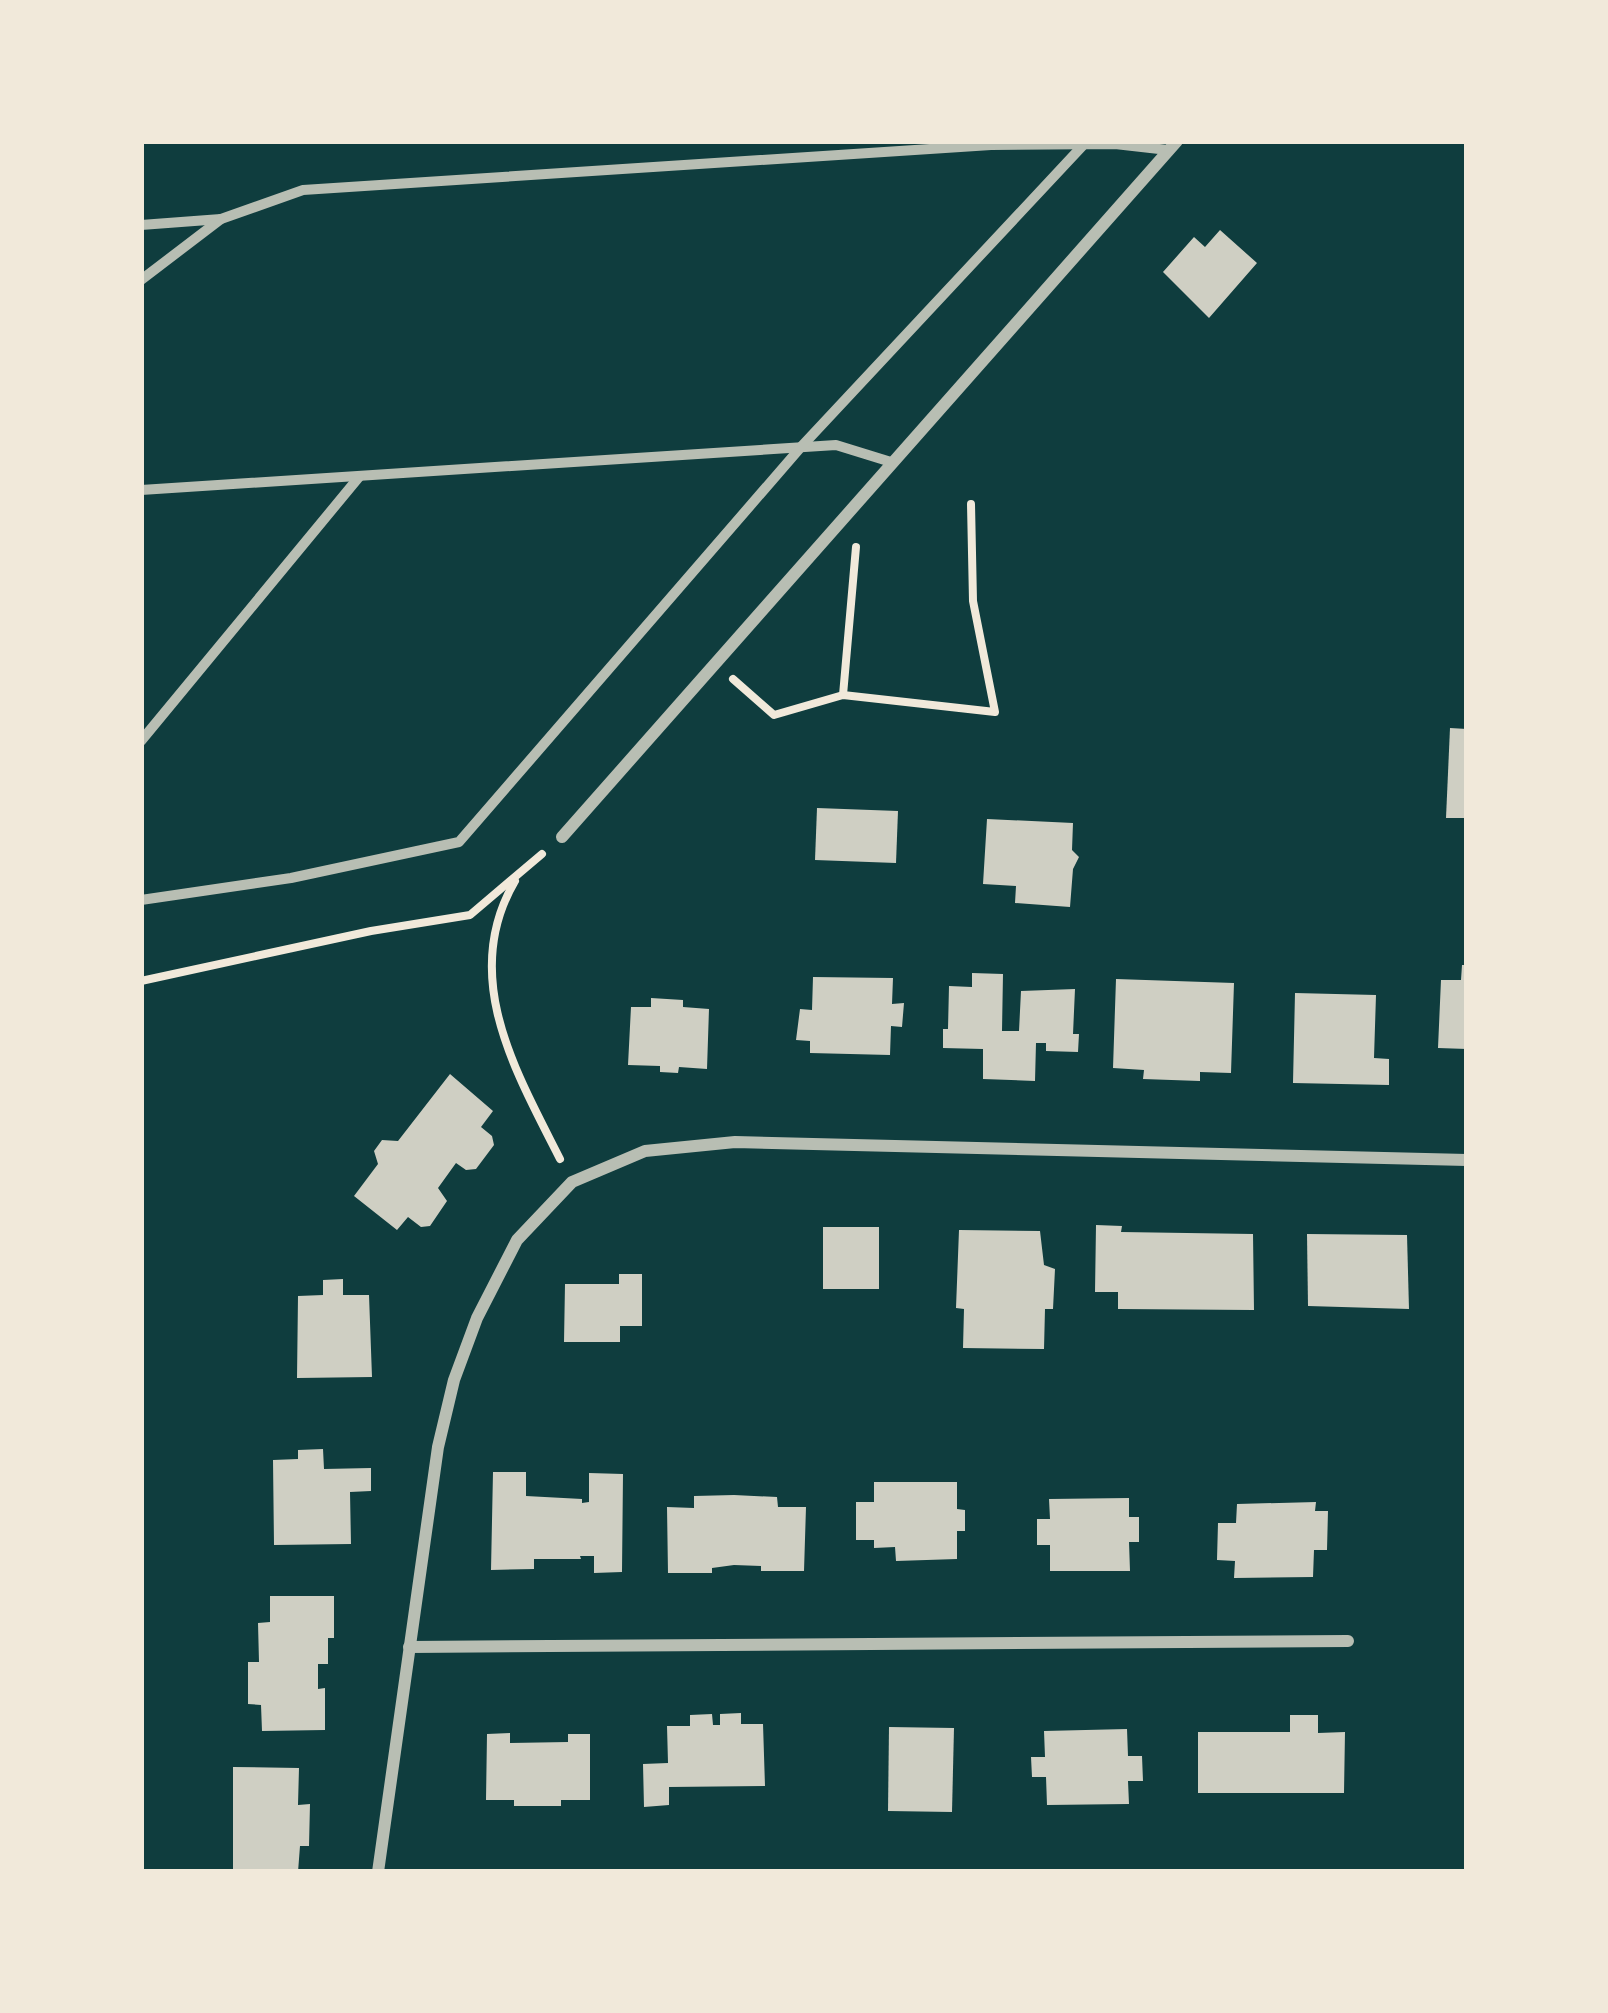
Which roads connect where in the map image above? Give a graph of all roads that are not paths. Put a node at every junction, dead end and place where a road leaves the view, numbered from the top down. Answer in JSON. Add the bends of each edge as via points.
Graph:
{"nodes":[{"id":1,"x":1087,"y":142,"type":"edge"},
{"id":2,"x":1173,"y":146,"type":"edge"},
{"id":3,"x":221,"y":219,"type":"junction"},
{"id":4,"x":141,"y":225,"type":"edge"},
{"id":5,"x":141,"y":280,"type":"edge"},
{"id":6,"x":801,"y":447,"type":"junction"},
{"id":7,"x":891,"y":462,"type":"junction"},
{"id":8,"x":359,"y":478,"type":"junction"},
{"id":9,"x":141,"y":490,"type":"edge"},
{"id":10,"x":141,"y":740,"type":"edge"},
{"id":11,"x":562,"y":838,"type":"road end"},
{"id":12,"x":141,"y":900,"type":"edge"},
{"id":13,"x":1467,"y":1160,"type":"edge"},
{"id":14,"x":1348,"y":1641,"type":"dead end"},
{"id":15,"x":409,"y":1647,"type":"junction"},
{"id":16,"x":379,"y":1872,"type":"edge"}],
"edges":[{"from":1,"to":2,"type":"street"},
{"from":1,"to":3,"type":"street","via":[[303,190]]},
{"from":1,"to":6,"type":"street"},
{"from":2,"to":7,"type":"street"},
{"from":3,"to":4,"type":"street"},
{"from":3,"to":5,"type":"street"},
{"from":6,"to":7,"type":"street","via":[[836,445]]},
{"from":6,"to":8,"type":"street"},
{"from":6,"to":12,"type":"street","via":[[459,842]]},
{"from":7,"to":11,"type":"street"},
{"from":8,"to":9,"type":"street"},
{"from":8,"to":10,"type":"street"},
{"from":13,"to":15,"type":"street","via":[[736,1142],[645,1151],[572,1181],[517,1240],[454,1380]]},
{"from":14,"to":15,"type":"street"},
{"from":15,"to":16,"type":"street"}]}
